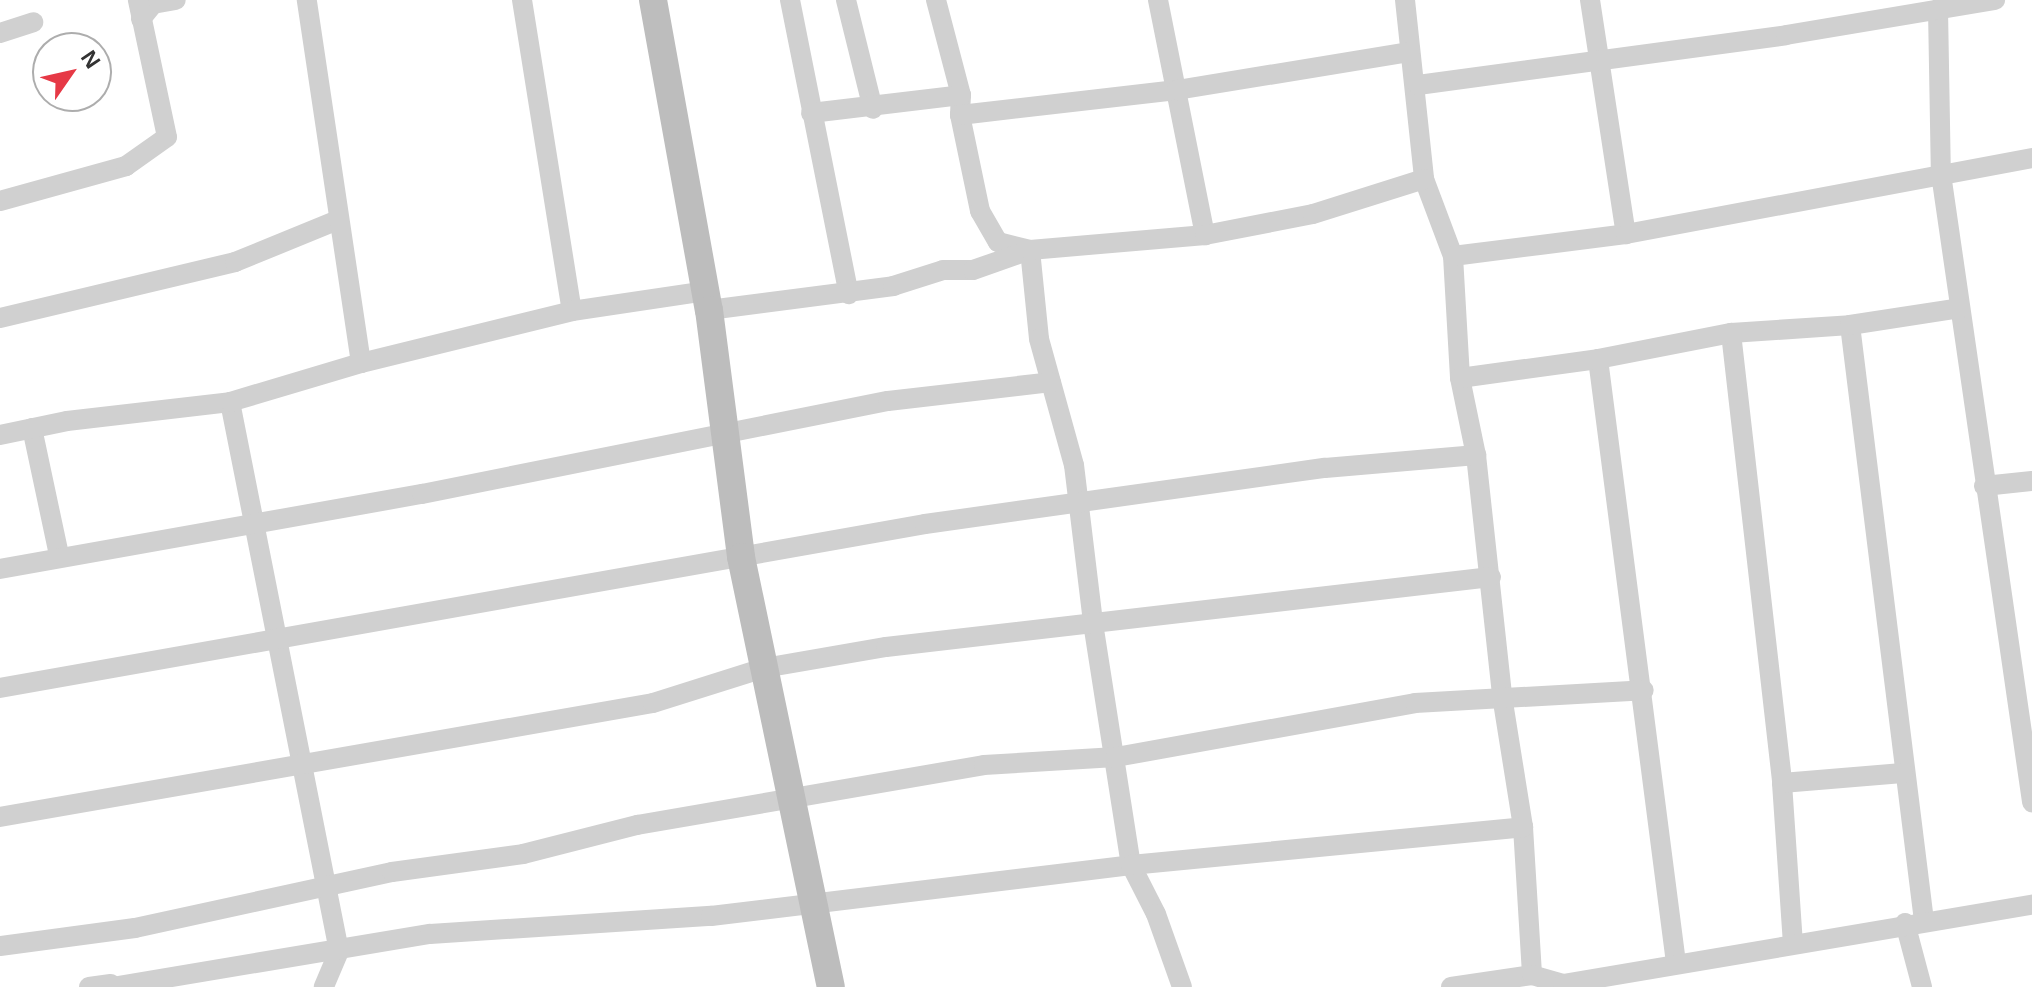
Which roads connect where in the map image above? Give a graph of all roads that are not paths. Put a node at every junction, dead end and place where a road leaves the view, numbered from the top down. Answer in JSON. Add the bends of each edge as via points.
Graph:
{"nodes":[{"id":1,"x":176,"y":0,"type":"edge"},
{"id":2,"x":307,"y":0,"type":"edge"},
{"id":3,"x":522,"y":0,"type":"edge"},
{"id":4,"x":653,"y":0,"type":"edge"},
{"id":5,"x":790,"y":0,"type":"edge"},
{"id":6,"x":846,"y":0,"type":"edge"},
{"id":7,"x":937,"y":0,"type":"edge"},
{"id":8,"x":1158,"y":0,"type":"edge"},
{"id":9,"x":1405,"y":0,"type":"edge"},
{"id":10,"x":1590,"y":0,"type":"edge"},
{"id":11,"x":1995,"y":0,"type":"edge"},
{"id":12,"x":1938,"y":9,"type":"junction"},
{"id":13,"x":140,"y":10,"type":"edge"},
{"id":14,"x":33,"y":22,"type":"dead end"},
{"id":15,"x":0,"y":33,"type":"edge"},
{"id":16,"x":1410,"y":52,"type":"junction"},
{"id":17,"x":1597,"y":61,"type":"junction"},
{"id":18,"x":1418,"y":85,"type":"junction"},
{"id":19,"x":1177,"y":90,"type":"junction"},
{"id":20,"x":960,"y":105,"type":"junction"},
{"id":21,"x":873,"y":109,"type":"junction"},
{"id":22,"x":811,"y":113,"type":"junction"},
{"id":23,"x":2032,"y":158,"type":"edge"},
{"id":24,"x":1941,"y":174,"type":"junction"},
{"id":25,"x":1424,"y":179,"type":"junction"},
{"id":26,"x":0,"y":201,"type":"edge"},
{"id":27,"x":338,"y":220,"type":"junction"},
{"id":28,"x":1626,"y":234,"type":"junction"},
{"id":29,"x":1205,"y":235,"type":"junction"},
{"id":30,"x":1030,"y":250,"type":"junction"},
{"id":31,"x":1453,"y":256,"type":"junction"},
{"id":32,"x":849,"y":294,"type":"junction"},
{"id":33,"x":707,"y":300,"type":"junction"},
{"id":34,"x":1960,"y":308,"type":"junction"},
{"id":35,"x":572,"y":311,"type":"junction"},
{"id":36,"x":0,"y":318,"type":"edge"},
{"id":37,"x":1850,"y":325,"type":"junction"},
{"id":38,"x":1731,"y":333,"type":"junction"},
{"id":39,"x":1598,"y":359,"type":"junction"},
{"id":40,"x":361,"y":363,"type":"junction"},
{"id":41,"x":1460,"y":378,"type":"junction"},
{"id":42,"x":1051,"y":382,"type":"junction"},
{"id":43,"x":230,"y":402,"type":"junction"},
{"id":44,"x":32,"y":428,"type":"junction"},
{"id":45,"x":0,"y":435,"type":"edge"},
{"id":46,"x":725,"y":436,"type":"junction"},
{"id":47,"x":1476,"y":455,"type":"junction"},
{"id":48,"x":2032,"y":481,"type":"edge"},
{"id":49,"x":1984,"y":486,"type":"junction"},
{"id":50,"x":1077,"y":503,"type":"junction"},
{"id":51,"x":253,"y":523,"type":"junction"},
{"id":52,"x":59,"y":555,"type":"junction"},
{"id":53,"x":741,"y":557,"type":"junction"},
{"id":54,"x":0,"y":569,"type":"edge"},
{"id":55,"x":1491,"y":577,"type":"junction"},
{"id":56,"x":1093,"y":623,"type":"junction"},
{"id":57,"x":276,"y":643,"type":"junction"},
{"id":58,"x":764,"y":668,"type":"junction"},
{"id":59,"x":0,"y":688,"type":"edge"},
{"id":60,"x":1644,"y":690,"type":"junction"},
{"id":61,"x":1503,"y":702,"type":"junction"},
{"id":62,"x":1116,"y":757,"type":"junction"},
{"id":63,"x":299,"y":764,"type":"junction"},
{"id":64,"x":1903,"y":773,"type":"junction"},
{"id":65,"x":1782,"y":783,"type":"junction"},
{"id":66,"x":790,"y":800,"type":"junction"},
{"id":67,"x":2032,"y":802,"type":"edge"},
{"id":68,"x":0,"y":817,"type":"edge"},
{"id":69,"x":1523,"y":827,"type":"junction"},
{"id":70,"x":1131,"y":865,"type":"junction"},
{"id":71,"x":324,"y":891,"type":"junction"},
{"id":72,"x":812,"y":903,"type":"junction"},
{"id":73,"x":2032,"y":905,"type":"edge"},
{"id":74,"x":1914,"y":922,"type":"junction"},
{"id":75,"x":1793,"y":944,"type":"junction"},
{"id":76,"x":0,"y":946,"type":"edge"},
{"id":77,"x":339,"y":951,"type":"junction"},
{"id":78,"x":1676,"y":963,"type":"junction"},
{"id":79,"x":1532,"y":975,"type":"junction"},
{"id":80,"x":111,"y":985,"type":"edge"},
{"id":81,"x":1564,"y":986,"type":"edge"},
{"id":82,"x":89,"y":987,"type":"edge"},
{"id":83,"x":324,"y":987,"type":"edge"},
{"id":84,"x":831,"y":987,"type":"edge"},
{"id":85,"x":1182,"y":987,"type":"edge"},
{"id":86,"x":1451,"y":987,"type":"edge"},
{"id":87,"x":1922,"y":987,"type":"edge"}],
"edges":[{"from":1,"to":13,"type":"street"},
{"from":2,"to":27,"type":"street"},
{"from":3,"to":35,"type":"street"},
{"from":4,"to":33,"type":"street"},
{"from":5,"to":22,"type":"street"},
{"from":6,"to":21,"type":"street"},
{"from":7,"to":20,"type":"street"},
{"from":8,"to":19,"type":"street"},
{"from":9,"to":16,"type":"street"},
{"from":10,"to":17,"type":"street"},
{"from":11,"to":12,"type":"street"},
{"from":12,"to":17,"type":"street"},
{"from":12,"to":24,"type":"street"},
{"from":13,"to":26,"type":"street","via":[[167,137],[126,166]]},
{"from":14,"to":15,"type":"street"},
{"from":16,"to":18,"type":"street"},
{"from":16,"to":19,"type":"street"},
{"from":17,"to":18,"type":"street"},
{"from":17,"to":28,"type":"street"},
{"from":18,"to":25,"type":"street"},
{"from":19,"to":20,"type":"street"},
{"from":19,"to":29,"type":"street"},
{"from":20,"to":21,"type":"street"},
{"from":20,"to":30,"type":"street","via":[[980,211],[998,242]]},
{"from":21,"to":22,"type":"street"},
{"from":22,"to":32,"type":"street"},
{"from":23,"to":24,"type":"street"},
{"from":24,"to":28,"type":"street"},
{"from":24,"to":34,"type":"street"},
{"from":25,"to":29,"type":"street","via":[[1313,214]]},
{"from":25,"to":31,"type":"street"},
{"from":27,"to":36,"type":"street","via":[[235,262]]},
{"from":27,"to":40,"type":"street"},
{"from":28,"to":31,"type":"street"},
{"from":29,"to":30,"type":"street"},
{"from":30,"to":32,"type":"street","via":[[973,270],[943,270]]},
{"from":30,"to":42,"type":"street","via":[[1039,339]]},
{"from":31,"to":41,"type":"street"},
{"from":32,"to":33,"type":"street"},
{"from":33,"to":35,"type":"street"},
{"from":33,"to":46,"type":"street"},
{"from":34,"to":37,"type":"street"},
{"from":34,"to":49,"type":"street"},
{"from":35,"to":40,"type":"street"},
{"from":37,"to":38,"type":"street"},
{"from":37,"to":64,"type":"street"},
{"from":38,"to":39,"type":"street"},
{"from":38,"to":65,"type":"street"},
{"from":39,"to":41,"type":"street"},
{"from":39,"to":60,"type":"street"},
{"from":40,"to":43,"type":"street"},
{"from":41,"to":47,"type":"street"},
{"from":42,"to":46,"type":"street","via":[[888,401]]},
{"from":42,"to":50,"type":"street","via":[[1074,465]]},
{"from":43,"to":44,"type":"street"},
{"from":43,"to":51,"type":"street"},
{"from":44,"to":45,"type":"street"},
{"from":44,"to":52,"type":"street"},
{"from":46,"to":51,"type":"street"},
{"from":46,"to":53,"type":"street"},
{"from":47,"to":50,"type":"street","via":[[1325,468]]},
{"from":47,"to":55,"type":"street"},
{"from":48,"to":49,"type":"street"},
{"from":49,"to":67,"type":"street"},
{"from":50,"to":53,"type":"street"},
{"from":50,"to":56,"type":"street"},
{"from":51,"to":52,"type":"street"},
{"from":51,"to":57,"type":"street"},
{"from":52,"to":54,"type":"street"},
{"from":53,"to":57,"type":"street"},
{"from":53,"to":58,"type":"street"},
{"from":55,"to":56,"type":"street"},
{"from":55,"to":61,"type":"street"},
{"from":56,"to":58,"type":"street","via":[[886,647]]},
{"from":56,"to":62,"type":"street"},
{"from":57,"to":59,"type":"street"},
{"from":57,"to":63,"type":"street"},
{"from":58,"to":63,"type":"street","via":[[653,703]]},
{"from":58,"to":66,"type":"street"},
{"from":60,"to":61,"type":"street"},
{"from":60,"to":78,"type":"street"},
{"from":61,"to":62,"type":"street","via":[[1415,703]]},
{"from":61,"to":69,"type":"street"},
{"from":62,"to":66,"type":"street","via":[[984,765]]},
{"from":62,"to":70,"type":"street"},
{"from":63,"to":68,"type":"street"},
{"from":63,"to":71,"type":"street"},
{"from":64,"to":65,"type":"street"},
{"from":64,"to":74,"type":"street"},
{"from":65,"to":75,"type":"street"},
{"from":66,"to":71,"type":"street","via":[[637,825],[523,854],[392,872]]},
{"from":66,"to":72,"type":"street"},
{"from":69,"to":70,"type":"street"},
{"from":69,"to":79,"type":"street"},
{"from":70,"to":72,"type":"street"},
{"from":70,"to":85,"type":"street","via":[[1156,914]]},
{"from":71,"to":76,"type":"street","via":[[135,928]]},
{"from":71,"to":77,"type":"street"},
{"from":72,"to":77,"type":"street","via":[[711,916],[430,934]]},
{"from":72,"to":84,"type":"street"},
{"from":73,"to":74,"type":"street"},
{"from":74,"to":75,"type":"street"},
{"from":74,"to":87,"type":"street"},
{"from":75,"to":78,"type":"street"},
{"from":77,"to":80,"type":"street"},
{"from":77,"to":83,"type":"street"},
{"from":78,"to":81,"type":"street"},
{"from":79,"to":81,"type":"street"},
{"from":79,"to":86,"type":"street"},
{"from":80,"to":82,"type":"street"}]}
